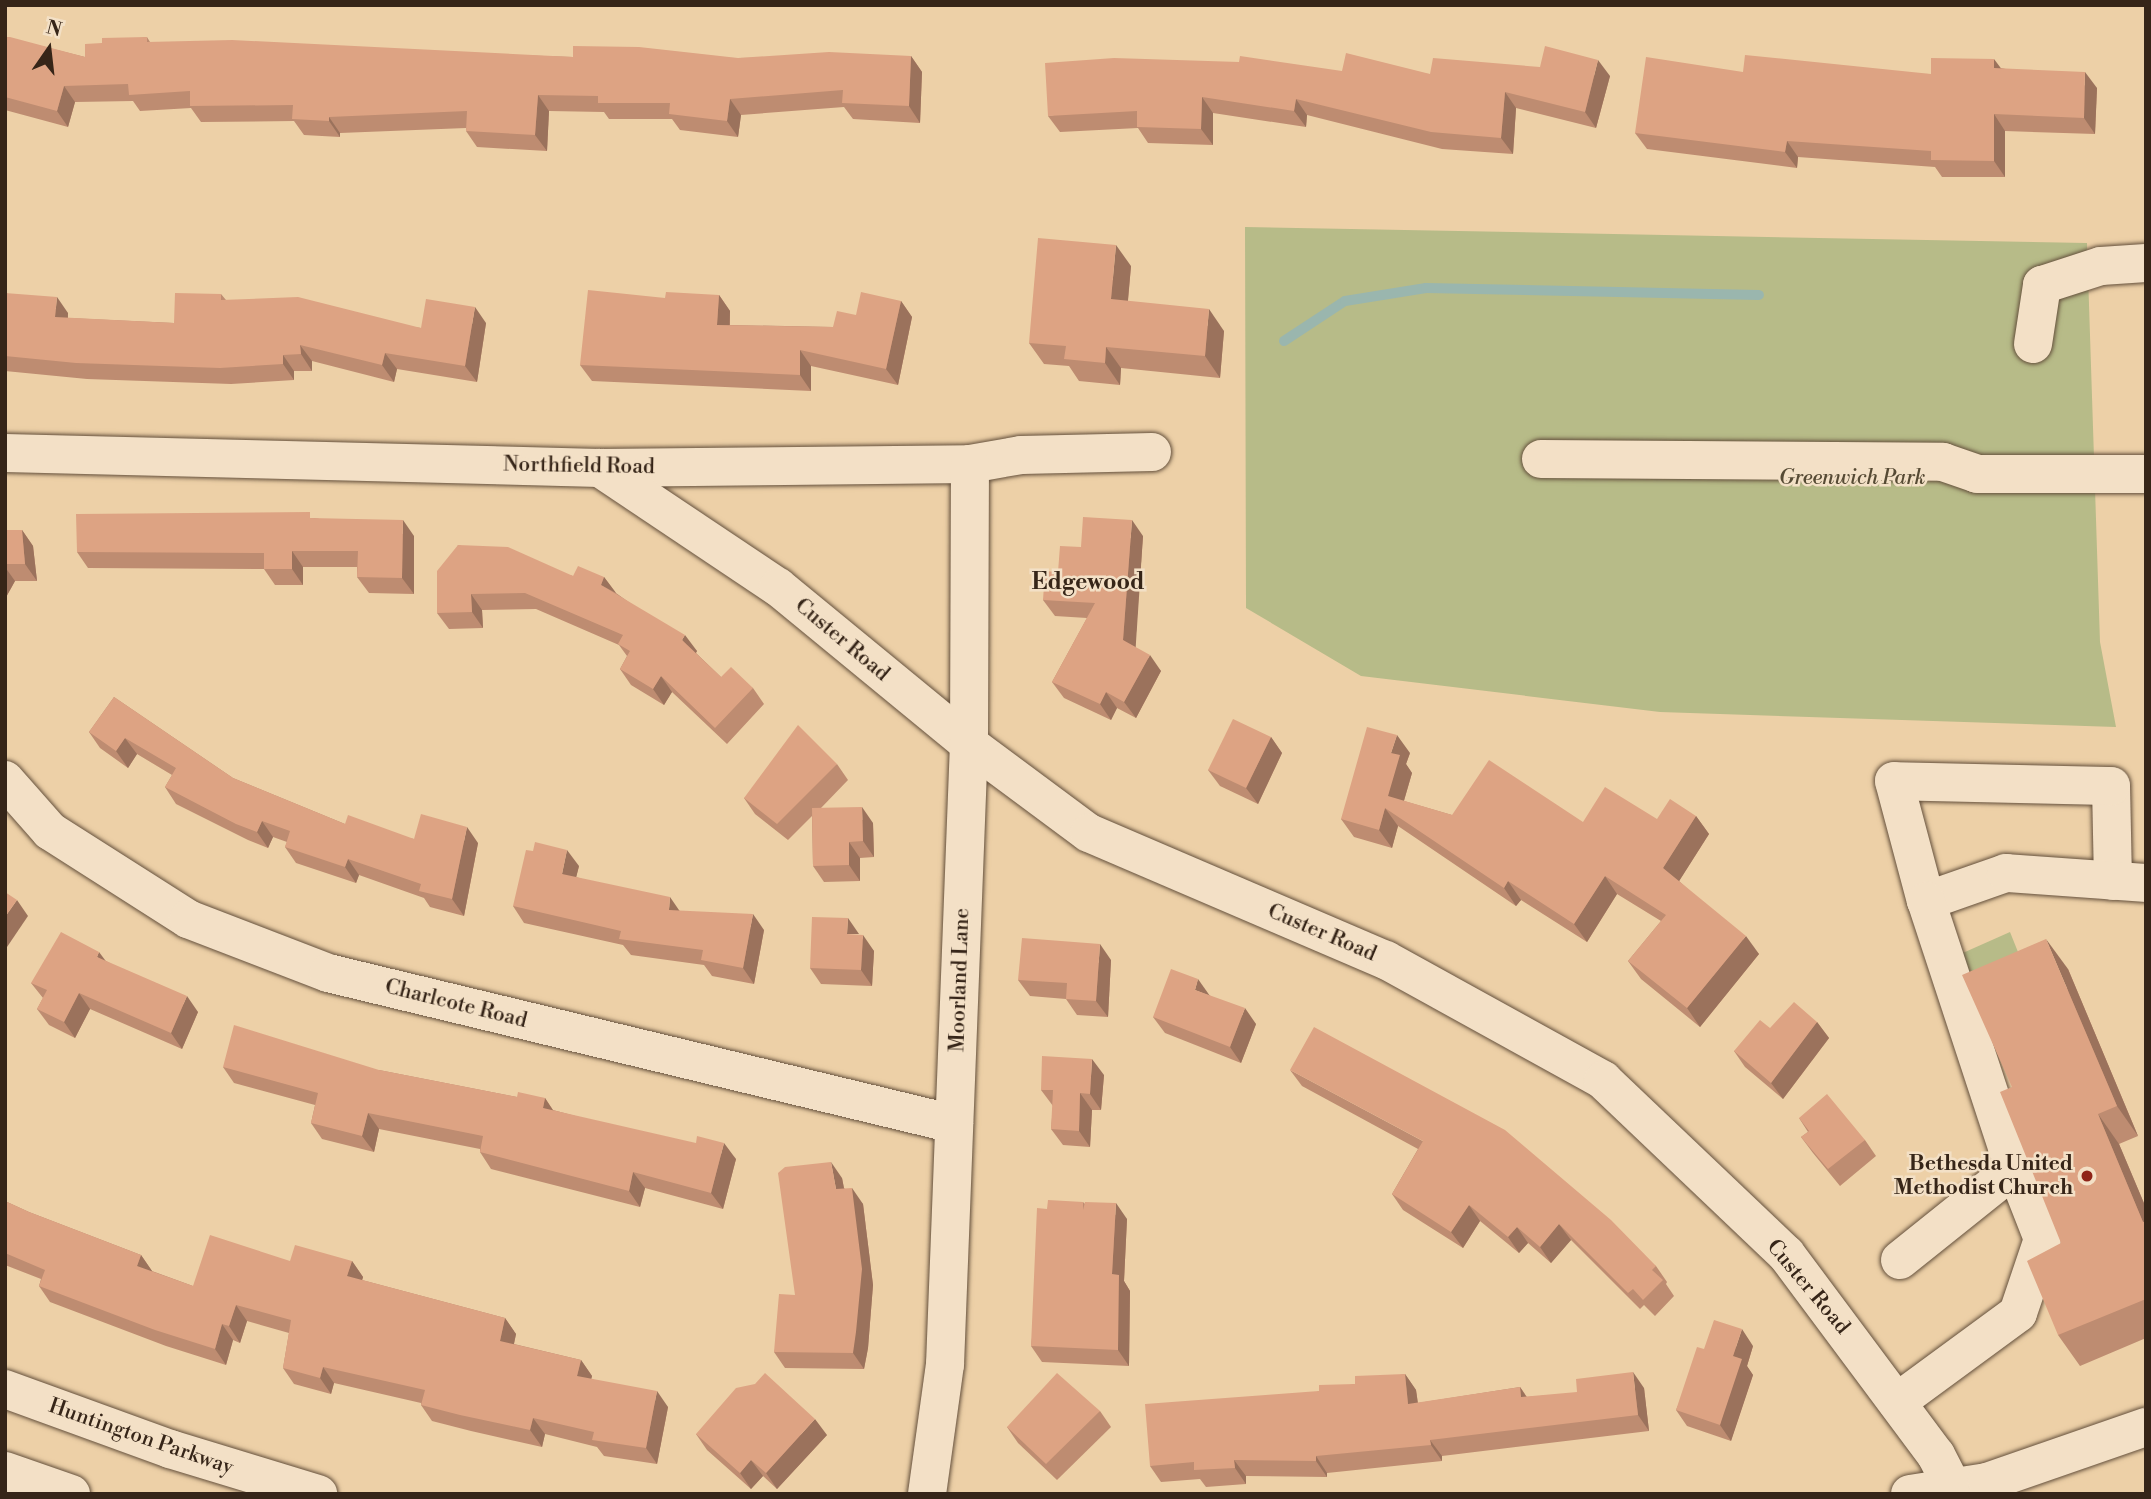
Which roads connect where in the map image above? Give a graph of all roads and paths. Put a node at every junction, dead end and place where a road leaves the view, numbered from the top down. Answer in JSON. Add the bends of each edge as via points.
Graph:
{"nodes":[{"id":1,"x":2146,"y":263,"type":"edge"},
{"id":2,"x":2033,"y":344,"type":"dead end"},
{"id":3,"x":1152,"y":452,"type":"dead end"},
{"id":4,"x":5,"y":453,"type":"edge"},
{"id":5,"x":1541,"y":459,"type":"dead end"},
{"id":6,"x":970,"y":464,"type":"junction"},
{"id":7,"x":600,"y":468,"type":"junction"},
{"id":8,"x":2146,"y":474,"type":"edge"},
{"id":9,"x":969,"y":744,"type":"junction"},
{"id":10,"x":5,"y":780,"type":"edge"},
{"id":11,"x":2129,"y":882,"type":"edge"},
{"id":12,"x":1926,"y":901,"type":"junction"},
{"id":13,"x":954,"y":1124,"type":"junction"},
{"id":14,"x":2015,"y":1167,"type":"junction"},
{"id":15,"x":1900,"y":1260,"type":"dead end"},
{"id":16,"x":5,"y":1389,"type":"edge"},
{"id":17,"x":1898,"y":1402,"type":"junction"},
{"id":18,"x":2146,"y":1427,"type":"edge"},
{"id":19,"x":5,"y":1471,"type":"edge"},
{"id":20,"x":1955,"y":1490,"type":"edge"},
{"id":21,"x":71,"y":1494,"type":"edge"},
{"id":22,"x":318,"y":1494,"type":"edge"},
{"id":23,"x":927,"y":1494,"type":"edge"},
{"id":24,"x":1910,"y":1494,"type":"edge"}],
"edges":[{"from":1,"to":2,"type":"street","via":[[2101,266],[2042,285]]},
{"from":3,"to":6,"type":"street","name":"Northfield Road","via":[[1021,455]]},
{"from":4,"to":7,"type":"street","name":"Northfield Road"},
{"from":5,"to":8,"type":"street","via":[[1943,462],[1977,474]]},
{"from":6,"to":7,"type":"street","name":"Northfield Road"},
{"from":6,"to":9,"type":"street","name":"Moorland Lane"},
{"from":7,"to":9,"type":"street","name":"Custer Road","via":[[778,587]]},
{"from":9,"to":13,"type":"street","name":"Moorland Lane"},
{"from":9,"to":17,"type":"street","name":"Custer Road","via":[[1089,833],[1386,960],[1603,1080],[1786,1254]]},
{"from":10,"to":13,"type":"street","name":"Charlcote Road","via":[[50,831],[188,919],[328,973]]},
{"from":11,"to":12,"type":"street","via":[[2006,873]]},
{"from":11,"to":12,"type":"street","via":[[2111,786],[1894,781]]},
{"from":12,"to":14,"type":"street"},
{"from":13,"to":23,"type":"street","name":"Moorland Lane","via":[[945,1365]]},
{"from":14,"to":15,"type":"street"},
{"from":14,"to":17,"type":"street","via":[[2043,1239],[2018,1313]]},
{"from":16,"to":22,"type":"street","name":"Huntington Parkway","via":[[170,1449]]},
{"from":17,"to":20,"type":"street","name":"Custer Road"},
{"from":18,"to":20,"type":"street"},
{"from":19,"to":21,"type":"street"},
{"from":20,"to":24,"type":"street"}]}
